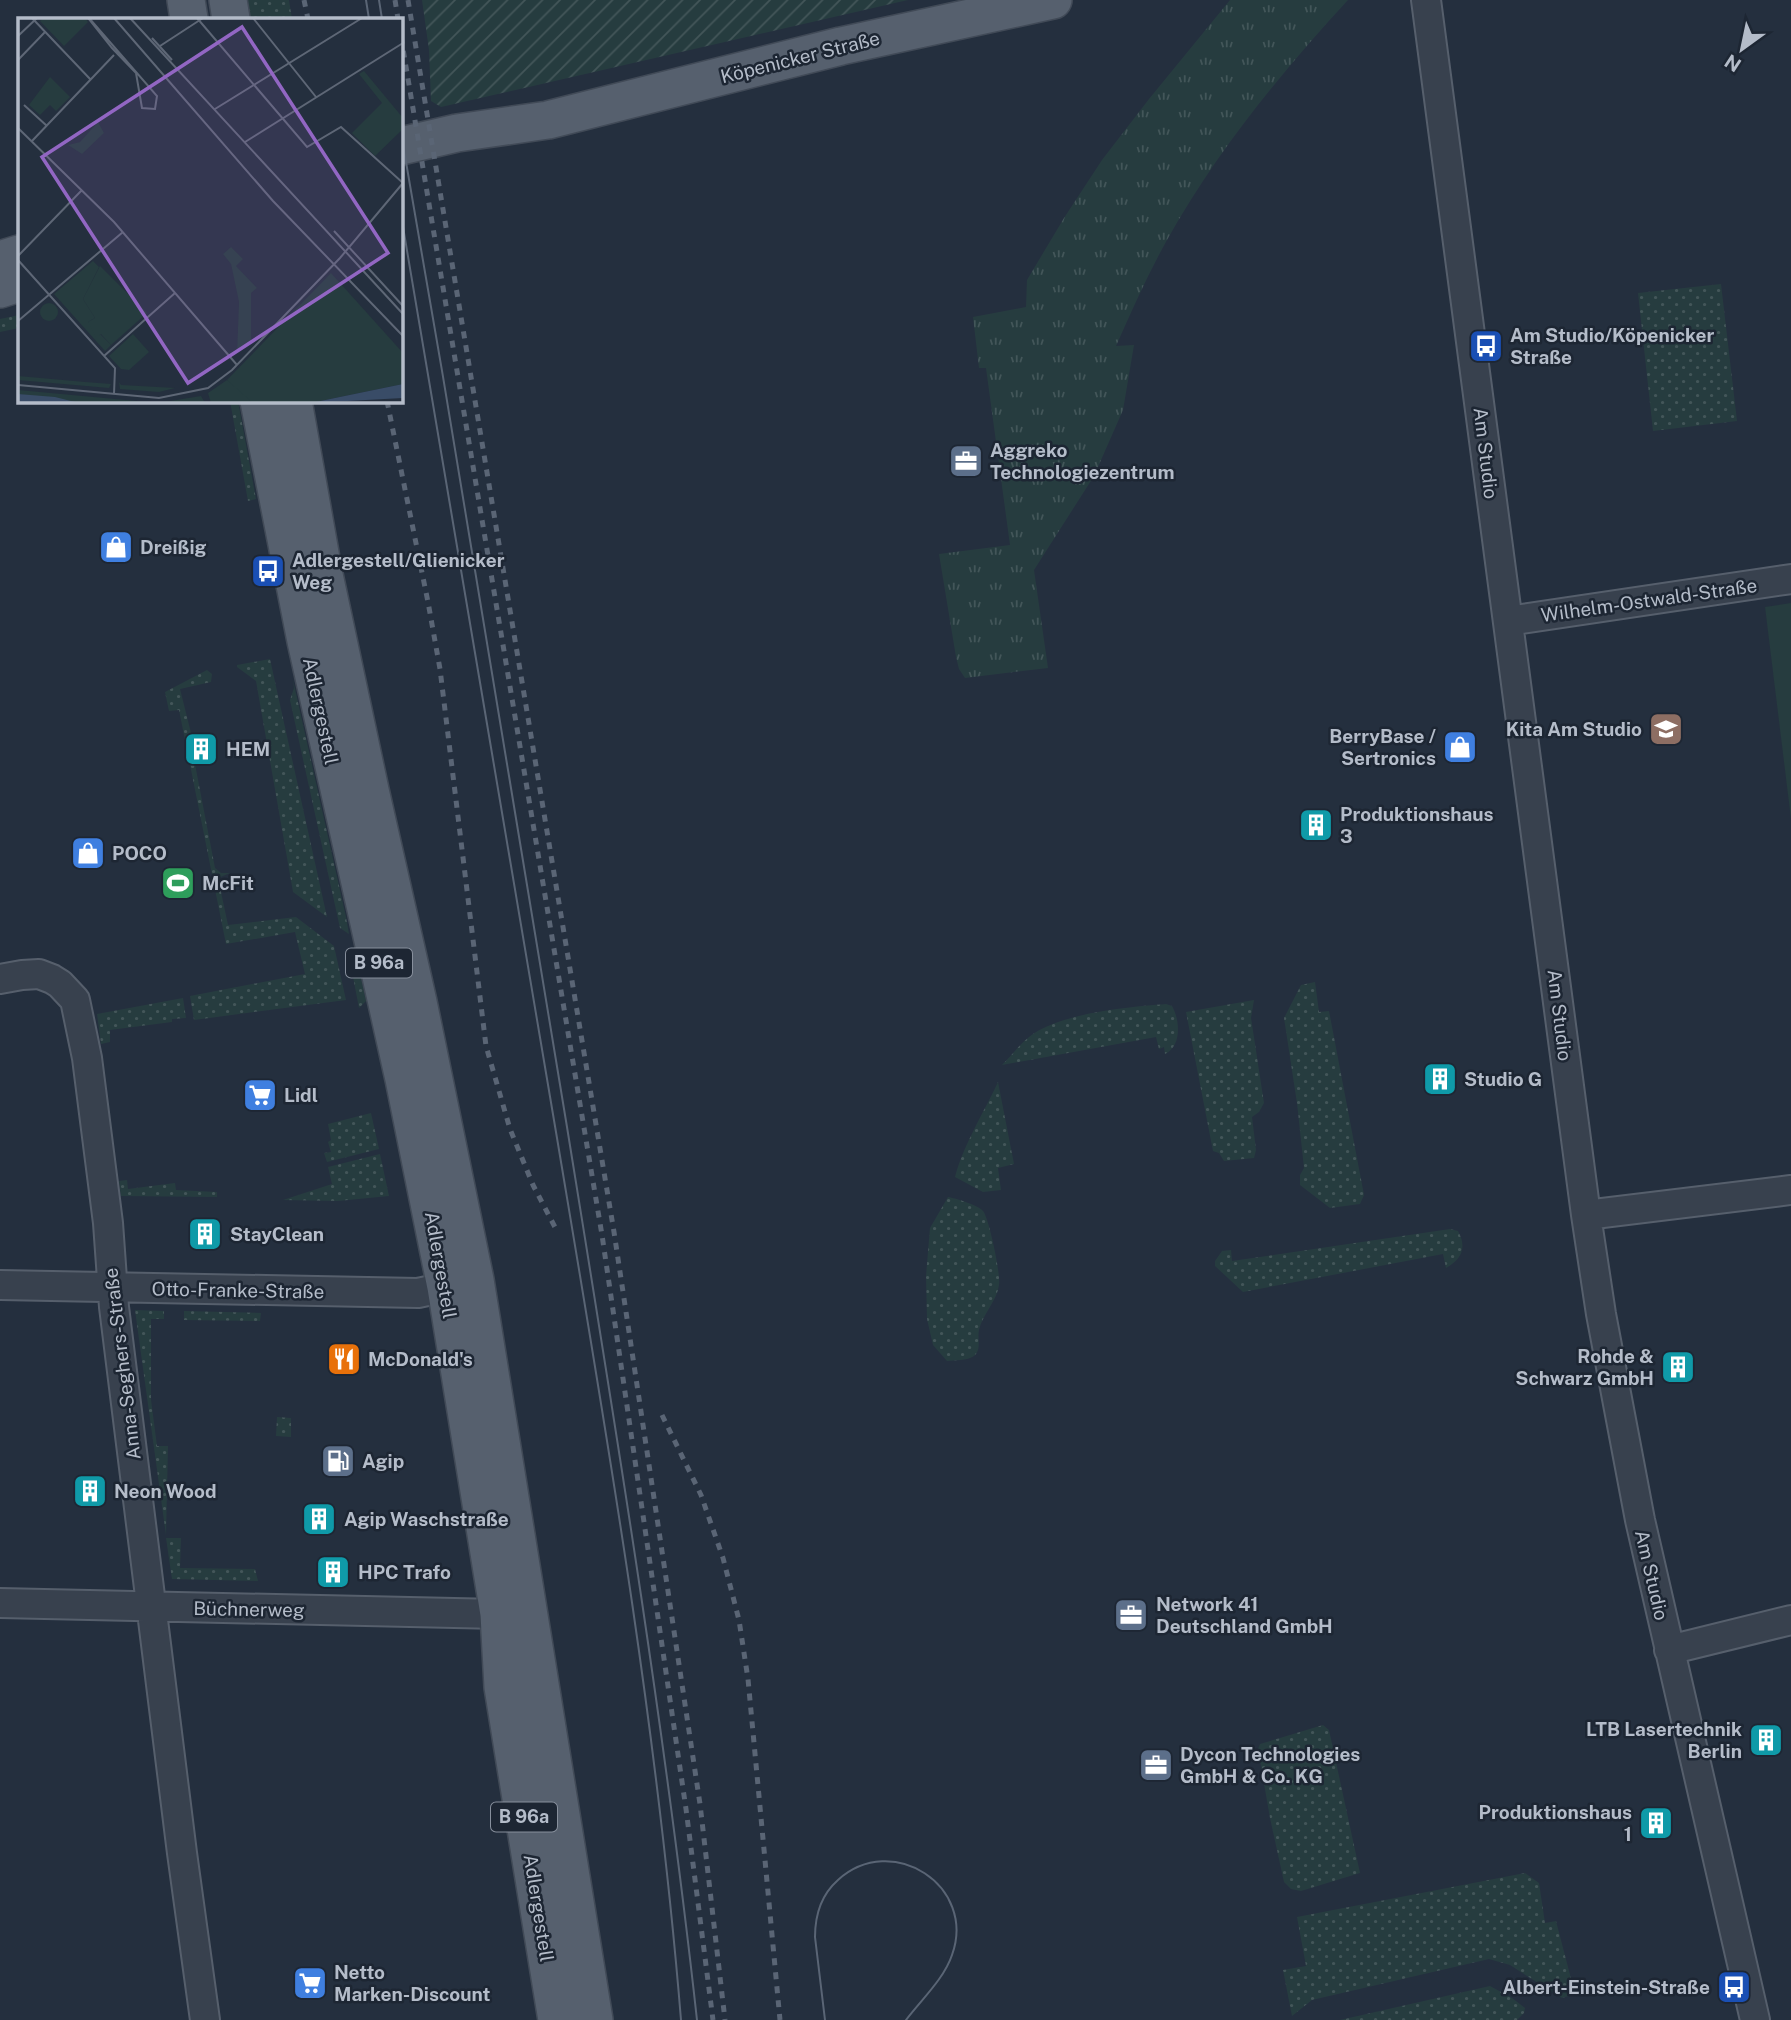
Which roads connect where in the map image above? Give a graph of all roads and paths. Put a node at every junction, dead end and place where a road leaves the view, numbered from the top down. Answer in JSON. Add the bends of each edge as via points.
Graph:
{"nodes":[{"id":1,"x":186,"y":0,"type":"edge"},
{"id":2,"x":228,"y":0,"type":"edge"},
{"id":3,"x":1053,"y":0,"type":"edge"},
{"id":4,"x":1426,"y":0,"type":"edge"},
{"id":5,"x":189,"y":18,"type":"edge"},
{"id":6,"x":231,"y":18,"type":"edge"},
{"id":7,"x":548,"y":120,"type":"junction"},
{"id":8,"x":402,"y":146,"type":"edge"},
{"id":9,"x":402,"y":172,"type":"edge"},
{"id":10,"x":18,"y":254,"type":"edge"},
{"id":11,"x":0,"y":260,"type":"edge"},
{"id":12,"x":18,"y":283,"type":"edge"},
{"id":13,"x":0,"y":289,"type":"edge"},
{"id":14,"x":258,"y":402,"type":"edge"},
{"id":15,"x":293,"y":402,"type":"edge"},
{"id":16,"x":308,"y":573,"type":"junction"},
{"id":17,"x":1791,"y":579,"type":"edge"},
{"id":18,"x":1508,"y":621,"type":"junction"},
{"id":19,"x":306,"y":641,"type":"junction"},
{"id":20,"x":346,"y":676,"type":"junction"},
{"id":21,"x":0,"y":979,"type":"edge"},
{"id":22,"x":1791,"y":1191,"type":"edge"},
{"id":23,"x":1586,"y":1215,"type":"junction"},
{"id":24,"x":460,"y":1284,"type":"junction"},
{"id":25,"x":0,"y":1285,"type":"edge"},
{"id":26,"x":112,"y":1288,"type":"junction"},
{"id":27,"x":0,"y":1603,"type":"edge"},
{"id":28,"x":152,"y":1607,"type":"junction"},
{"id":29,"x":499,"y":1614,"type":"junction"},
{"id":30,"x":1791,"y":1620,"type":"edge"},
{"id":31,"x":1669,"y":1650,"type":"junction"},
{"id":32,"x":205,"y":2020,"type":"edge"},
{"id":33,"x":558,"y":2020,"type":"edge"},
{"id":34,"x":594,"y":2020,"type":"edge"},
{"id":35,"x":1755,"y":2020,"type":"edge"}],
"edges":[{"from":1,"to":5,"type":"main road"},
{"from":2,"to":6,"type":"main road"},
{"from":3,"to":7,"type":"main road","name":"Köpenicker Straße","via":[[841,46]]},
{"from":4,"to":18,"type":"street","name":"Am Studio"},
{"from":7,"to":8,"type":"main road","name":"Köpenicker Straße","via":[[457,132]]},
{"from":7,"to":9,"type":"main road","name":"Köpenicker Straße","via":[[487,146]]},
{"from":10,"to":11,"type":"main road"},
{"from":12,"to":13,"type":"main road"},
{"from":14,"to":16,"type":"main road","name":"Adlergestell","number":"B 96a"},
{"from":15,"to":16,"type":"main road","name":"Adlergestell","number":"B 96a"},
{"from":16,"to":19,"type":"main road","name":"Adlergestell","number":"B 96a"},
{"from":16,"to":20,"type":"main road","name":"Adlergestell","number":"B 96a"},
{"from":17,"to":18,"type":"street","name":"Wilhelm-Ostwald-Straße"},
{"from":18,"to":23,"type":"street","name":"Am Studio"},
{"from":19,"to":20,"type":"main road","name":"Adlergestell","via":[[326,638]]},
{"from":19,"to":24,"type":"main road","name":"Adlergestell","number":"B 96a","via":[[404,1079]]},
{"from":20,"to":24,"type":"main road","name":"Adlergestell","number":"B 96a","via":[[418,1002]]},
{"from":21,"to":26,"type":"street","name":"Anna-Seghers-Straße","via":[[39,974],[52,978],[75,1000],[87,1058]]},
{"from":22,"to":23,"type":"street"},
{"from":23,"to":31,"type":"street","name":"Am Studio","via":[[1640,1520]]},
{"from":24,"to":26,"type":"street","name":"Otto-Franke-Straße","via":[[418,1293]]},
{"from":24,"to":29,"type":"main road","name":"Adlergestell","number":"B 96a"},
{"from":24,"to":34,"type":"main road","name":"Adlergestell","number":"B 96a"},
{"from":25,"to":26,"type":"street","name":"Otto-Franke-Straße"},
{"from":26,"to":28,"type":"street","name":"Anna-Seghers-Straße"},
{"from":27,"to":28,"type":"street","name":"Büchnerweg"},
{"from":28,"to":29,"type":"street","name":"Büchnerweg"},
{"from":28,"to":32,"type":"street","name":"Anna-Seghers-Straße"},
{"from":29,"to":33,"type":"main road","name":"Adlergestell","number":"B 96a","via":[[503,1687]]},
{"from":30,"to":31,"type":"street"},
{"from":31,"to":35,"type":"street","name":"Am Studio"}]}
